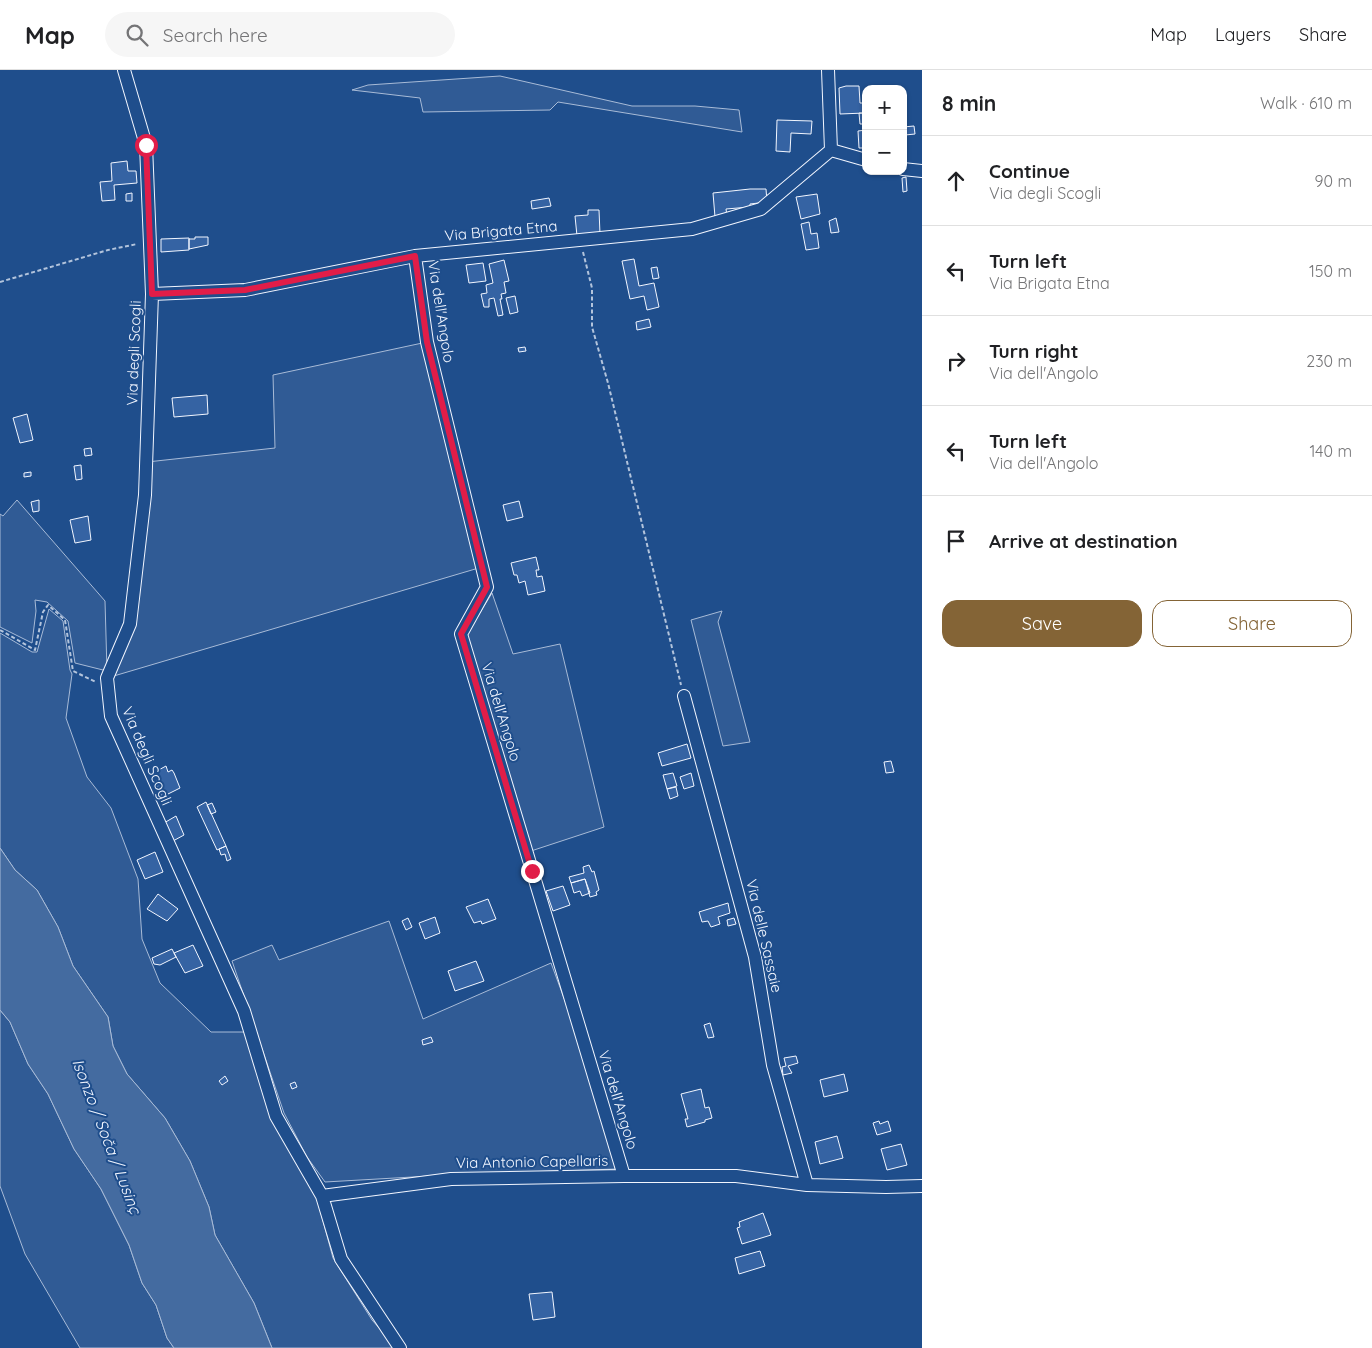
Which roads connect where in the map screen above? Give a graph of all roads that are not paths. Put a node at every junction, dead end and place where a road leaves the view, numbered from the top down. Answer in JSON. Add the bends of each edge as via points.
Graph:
{"nodes":[{"id":1,"x":124,"y":70,"type":"edge"},
{"id":2,"x":828,"y":70,"type":"edge"},
{"id":3,"x":831,"y":150,"type":"junction"},
{"id":4,"x":862,"y":159,"type":"edge"},
{"id":5,"x":907,"y":169,"type":"edge"},
{"id":6,"x":922,"y":171,"type":"edge"},
{"id":7,"x":415,"y":256,"type":"junction"},
{"id":8,"x":152,"y":294,"type":"junction"},
{"id":9,"x":684,"y":696,"type":"road end"},
{"id":10,"x":624,"y":1176,"type":"junction"},
{"id":11,"x":807,"y":1184,"type":"junction"},
{"id":12,"x":922,"y":1186,"type":"edge"},
{"id":13,"x":322,"y":1196,"type":"junction"},
{"id":14,"x":400,"y":1348,"type":"edge"}],
"edges":[{"from":1,"to":8,"type":"street","name":"Via degli Scogli","via":[[146,145]]},
{"from":2,"to":3,"type":"street"},
{"from":3,"to":4,"type":"street"},
{"from":3,"to":7,"type":"street","name":"Via Brigata Etna","via":[[761,209],[692,229]]},
{"from":5,"to":6,"type":"street"},
{"from":7,"to":8,"type":"street","name":"Via Brigata Etna","via":[[245,290]]},
{"from":7,"to":10,"type":"street","name":"Via dell'Angolo","via":[[427,342],[487,587],[461,634]]},
{"from":8,"to":13,"type":"street","name":"Via degli Scogli","via":[[145,495],[130,624],[107,678],[111,716],[244,1011],[276,1116]]},
{"from":9,"to":11,"type":"street","name":"Via delle Sassaie","via":[[755,957],[773,1065]]},
{"from":10,"to":11,"type":"street","name":"Via Antonio Capellaris","via":[[736,1176]]},
{"from":10,"to":13,"type":"street","name":"Via Antonio Capellaris","via":[[451,1179]]},
{"from":11,"to":12,"type":"street","name":"Via Antonio Capellaris"},
{"from":13,"to":14,"type":"street","name":"Via degli Scogli","via":[[342,1258]]}]}
